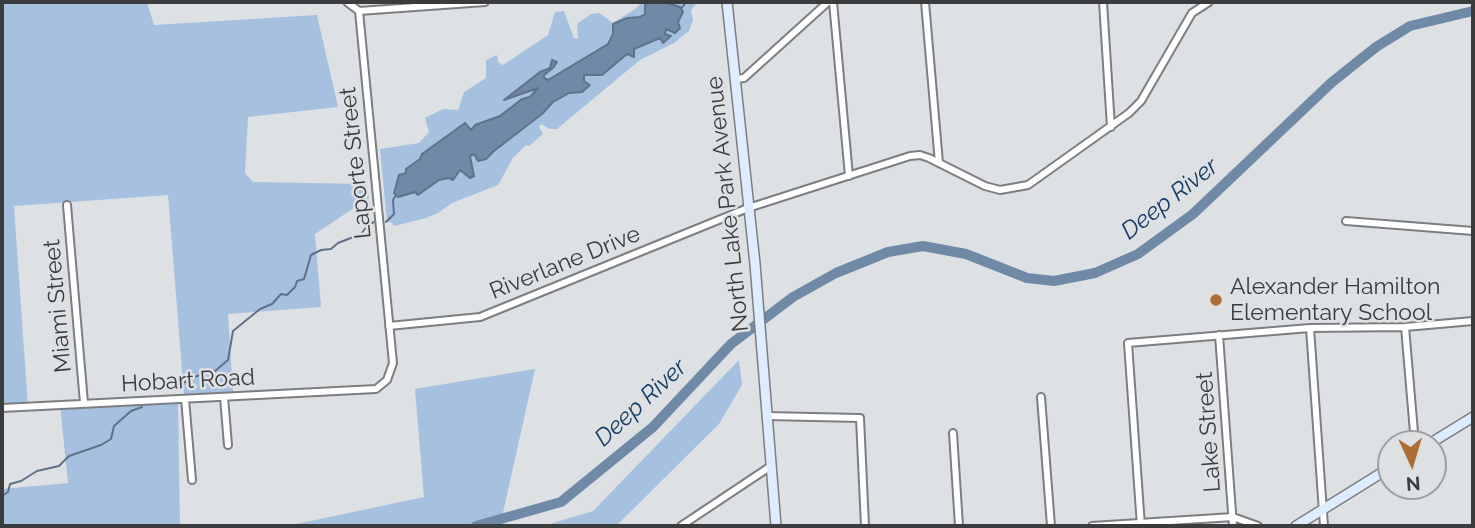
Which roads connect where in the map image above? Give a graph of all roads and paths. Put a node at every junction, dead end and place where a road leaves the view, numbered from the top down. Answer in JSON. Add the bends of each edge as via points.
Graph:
{"nodes":[{"id":1,"x":347,"y":2,"type":"edge"},
{"id":2,"x":485,"y":2,"type":"edge"},
{"id":3,"x":727,"y":2,"type":"edge"},
{"id":4,"x":830,"y":2,"type":"edge"},
{"id":5,"x":925,"y":2,"type":"edge"},
{"id":6,"x":1103,"y":2,"type":"edge"},
{"id":7,"x":1209,"y":2,"type":"edge"},
{"id":8,"x":1200,"y":4,"type":"edge"},
{"id":9,"x":359,"y":11,"type":"junction"},
{"id":10,"x":735,"y":79,"type":"junction"},
{"id":11,"x":1111,"y":127,"type":"junction"},
{"id":12,"x":939,"y":163,"type":"junction"},
{"id":13,"x":849,"y":176,"type":"junction"},
{"id":14,"x":67,"y":205,"type":"dead end"},
{"id":15,"x":748,"y":208,"type":"junction"},
{"id":16,"x":1346,"y":221,"type":"dead end"},
{"id":17,"x":1473,"y":231,"type":"edge"},
{"id":18,"x":1473,"y":321,"type":"edge"},
{"id":19,"x":390,"y":326,"type":"junction"},
{"id":20,"x":1405,"y":327,"type":"junction"},
{"id":21,"x":1310,"y":328,"type":"junction"},
{"id":22,"x":1219,"y":335,"type":"junction"},
{"id":23,"x":376,"y":389,"type":"joint"},
{"id":24,"x":224,"y":397,"type":"junction"},
{"id":25,"x":1041,"y":397,"type":"dead end"},
{"id":26,"x":185,"y":399,"type":"junction"},
{"id":27,"x":84,"y":403,"type":"junction"},
{"id":28,"x":2,"y":408,"type":"edge"},
{"id":29,"x":766,"y":416,"type":"junction"},
{"id":30,"x":1473,"y":417,"type":"edge"},
{"id":31,"x":1414,"y":430,"type":"edge"},
{"id":32,"x":953,"y":433,"type":"dead end"},
{"id":33,"x":1447,"y":433,"type":"edge"},
{"id":34,"x":228,"y":445,"type":"dead end"},
{"id":35,"x":771,"y":466,"type":"junction"},
{"id":36,"x":1377,"y":476,"type":"edge"},
{"id":37,"x":192,"y":480,"type":"dead end"},
{"id":38,"x":1323,"y":509,"type":"junction"},
{"id":39,"x":1233,"y":517,"type":"junction"},
{"id":40,"x":1141,"y":525,"type":"edge"},
{"id":41,"x":683,"y":526,"type":"edge"},
{"id":42,"x":776,"y":526,"type":"edge"},
{"id":43,"x":865,"y":526,"type":"edge"},
{"id":44,"x":959,"y":526,"type":"edge"},
{"id":45,"x":1051,"y":526,"type":"edge"},
{"id":46,"x":1092,"y":526,"type":"edge"},
{"id":47,"x":1233,"y":526,"type":"edge"},
{"id":48,"x":1258,"y":526,"type":"edge"},
{"id":49,"x":1296,"y":526,"type":"edge"},
{"id":50,"x":1324,"y":526,"type":"edge"}],
"edges":[{"from":1,"to":9,"type":"street"},
{"from":2,"to":9,"type":"street"},
{"from":3,"to":10,"type":"street","name":"North Lake Park Avenue"},
{"from":4,"to":10,"type":"street","via":[[744,78]]},
{"from":4,"to":13,"type":"street"},
{"from":5,"to":12,"type":"street"},
{"from":6,"to":11,"type":"street"},
{"from":7,"to":8,"type":"street"},
{"from":8,"to":11,"type":"street","name":"Riverlane Drive","via":[[1142,100]]},
{"from":9,"to":19,"type":"street","name":"Laporte Street"},
{"from":10,"to":15,"type":"street","name":"North Lake Park Avenue"},
{"from":11,"to":12,"type":"street","name":"Riverlane Drive","via":[[1028,186],[1000,190]]},
{"from":12,"to":13,"type":"street","name":"Riverlane Drive","via":[[910,156]]},
{"from":13,"to":15,"type":"street","name":"Riverlane Drive"},
{"from":14,"to":27,"type":"street","name":"Miami Street"},
{"from":15,"to":19,"type":"street","name":"Riverlane Drive","via":[[480,317]]},
{"from":15,"to":29,"type":"street","name":"North Lake Park Avenue"},
{"from":16,"to":17,"type":"street"},
{"from":18,"to":20,"type":"street"},
{"from":19,"to":23,"type":"street","name":"Laporte Street","via":[[393,363],[387,380]]},
{"from":20,"to":21,"type":"street"},
{"from":20,"to":31,"type":"street"},
{"from":21,"to":22,"type":"street"},
{"from":21,"to":38,"type":"street"},
{"from":22,"to":39,"type":"street","name":"Lake Street"},
{"from":22,"to":40,"type":"street","via":[[1128,343]]},
{"from":23,"to":24,"type":"street","name":"Hobart Road"},
{"from":24,"to":26,"type":"street","name":"Hobart Road"},
{"from":24,"to":34,"type":"street"},
{"from":25,"to":45,"type":"street"},
{"from":26,"to":27,"type":"street","name":"Hobart Road"},
{"from":26,"to":37,"type":"street"},
{"from":27,"to":28,"type":"street","name":"Hobart Road"},
{"from":29,"to":35,"type":"street","name":"North Lake Park Avenue"},
{"from":29,"to":43,"type":"street","via":[[860,418]]},
{"from":30,"to":33,"type":"street"},
{"from":32,"to":44,"type":"street"},
{"from":35,"to":41,"type":"street"},
{"from":35,"to":42,"type":"street","name":"North Lake Park Avenue"},
{"from":36,"to":38,"type":"street"},
{"from":38,"to":49,"type":"street"},
{"from":38,"to":50,"type":"street"},
{"from":39,"to":40,"type":"street"},
{"from":39,"to":47,"type":"street","name":"Lake Street"},
{"from":39,"to":48,"type":"street"},
{"from":40,"to":46,"type":"street"}]}
